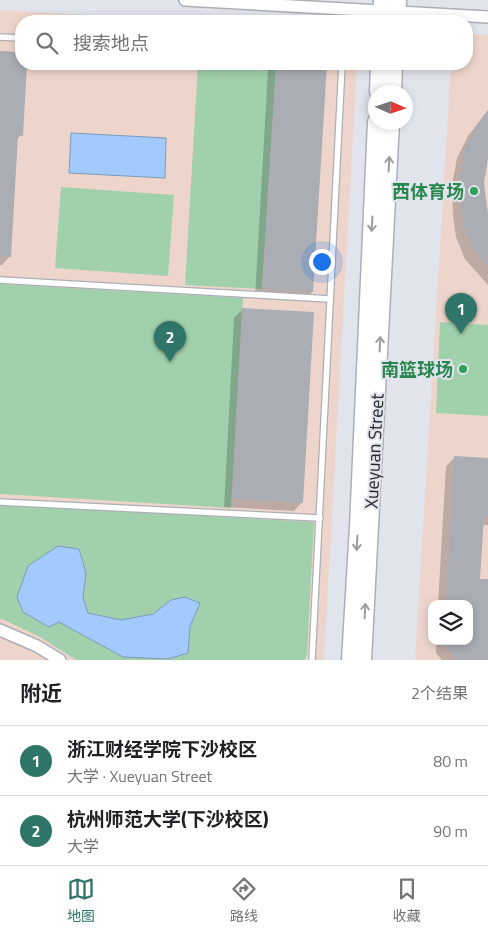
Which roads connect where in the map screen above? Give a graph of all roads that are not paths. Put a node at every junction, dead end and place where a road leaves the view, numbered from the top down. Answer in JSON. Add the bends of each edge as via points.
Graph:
{"nodes":[{"id":1,"x":185,"y":0,"type":"edge"},
{"id":2,"x":389,"y":11,"type":"edge"},
{"id":3,"x":455,"y":15,"type":"edge"},
{"id":4,"x":473,"y":16,"type":"edge"},
{"id":5,"x":488,"y":17,"type":"edge"},
{"id":6,"x":0,"y":37,"type":"edge"},
{"id":7,"x":15,"y":38,"type":"edge"},
{"id":8,"x":342,"y":70,"type":"edge"},
{"id":9,"x":379,"y":70,"type":"edge"},
{"id":10,"x":394,"y":70,"type":"edge"},
{"id":11,"x":378,"y":85,"type":"edge"},
{"id":12,"x":393,"y":85,"type":"edge"},
{"id":13,"x":376,"y":130,"type":"edge"},
{"id":14,"x":391,"y":130,"type":"edge"},
{"id":15,"x":0,"y":280,"type":"edge"},
{"id":16,"x":330,"y":299,"type":"junction"},
{"id":17,"x":0,"y":502,"type":"edge"},
{"id":18,"x":320,"y":518,"type":"junction"},
{"id":19,"x":0,"y":630,"type":"edge"},
{"id":20,"x":60,"y":660,"type":"edge"},
{"id":21,"x":312,"y":660,"type":"edge"},
{"id":22,"x":350,"y":660,"type":"edge"},
{"id":23,"x":363,"y":660,"type":"edge"}],
"edges":[{"from":1,"to":2,"type":"street"},
{"from":2,"to":3,"type":"street"},
{"from":4,"to":5,"type":"street"},
{"from":6,"to":7,"type":"lane"},
{"from":8,"to":16,"type":"lane"},
{"from":9,"to":11,"type":"main road"},
{"from":10,"to":12,"type":"main road"},
{"from":13,"to":22,"type":"main road","one_way":true},
{"from":23,"to":14,"type":"main road","name":"Xueyuan Street","one_way":true},
{"from":15,"to":16,"type":"lane"},
{"from":16,"to":18,"type":"lane"},
{"from":17,"to":18,"type":"lane"},
{"from":18,"to":21,"type":"lane"},
{"from":19,"to":20,"type":"street"}]}
